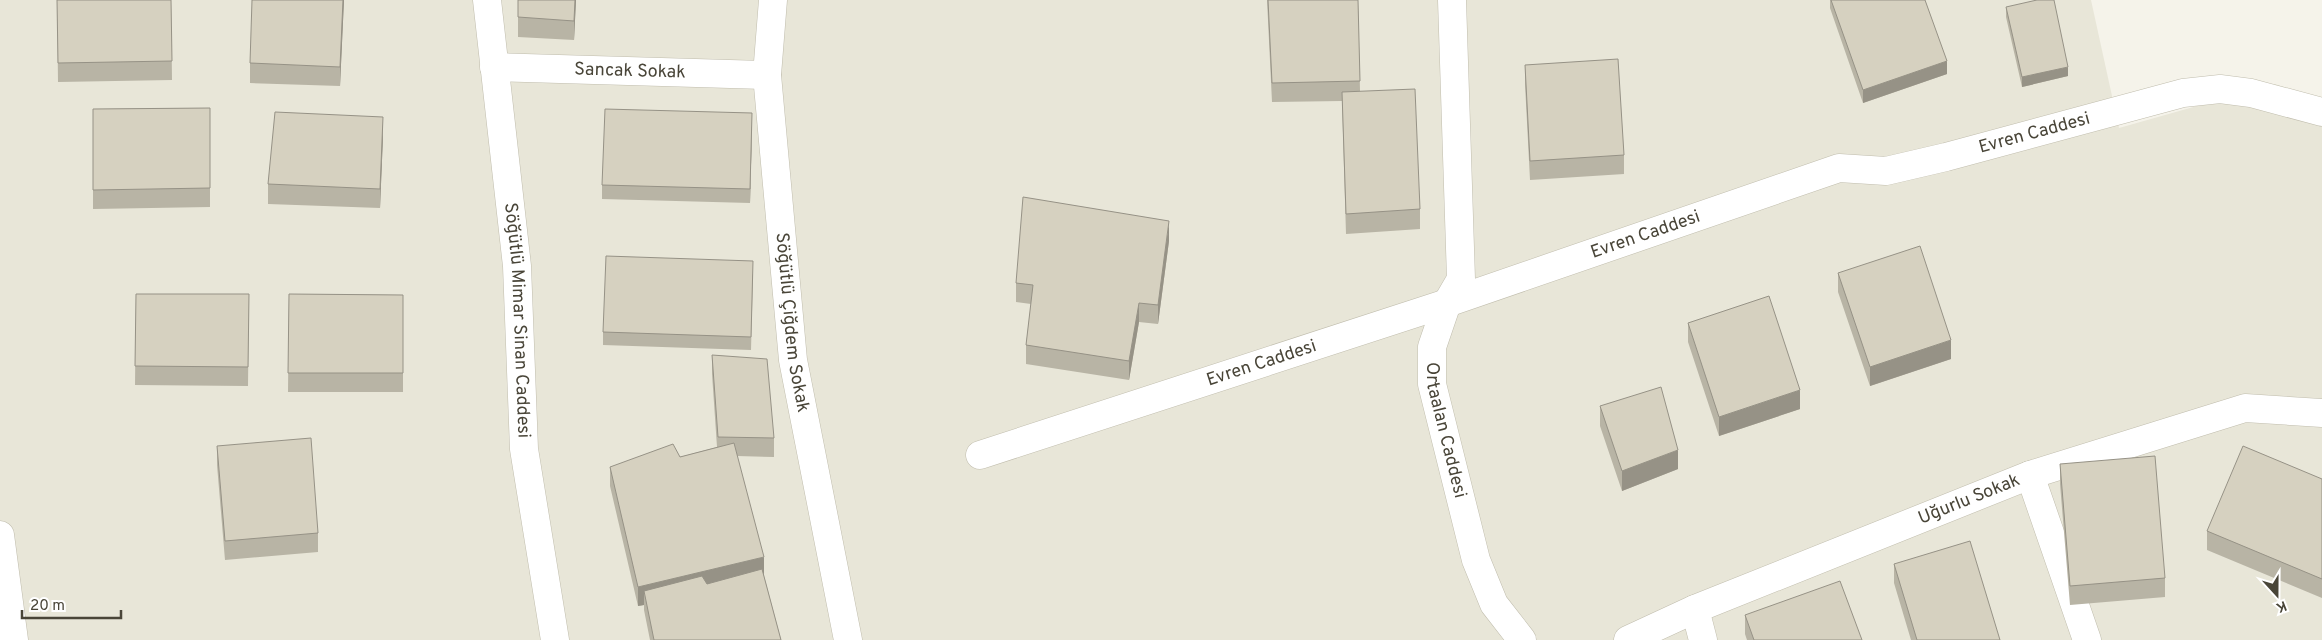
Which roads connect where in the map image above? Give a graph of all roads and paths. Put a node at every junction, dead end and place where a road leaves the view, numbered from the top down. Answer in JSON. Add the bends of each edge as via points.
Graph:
{"nodes":[{"id":1,"x":486,"y":0,"type":"edge"},
{"id":2,"x":773,"y":0,"type":"edge"},
{"id":3,"x":1452,"y":0,"type":"edge"},
{"id":4,"x":494,"y":67,"type":"junction"},
{"id":5,"x":767,"y":75,"type":"junction"},
{"id":6,"x":2322,"y":112,"type":"edge"},
{"id":7,"x":1447,"y":303,"type":"junction"},
{"id":8,"x":2322,"y":413,"type":"edge"},
{"id":9,"x":980,"y":455,"type":"dead end"},
{"id":10,"x":2030,"y":475,"type":"junction"},
{"id":11,"x":0,"y":535,"type":"edge"},
{"id":12,"x":1695,"y":609,"type":"junction"},
{"id":13,"x":14,"y":640,"type":"edge"},
{"id":14,"x":555,"y":640,"type":"edge"},
{"id":15,"x":848,"y":640,"type":"edge"},
{"id":16,"x":1522,"y":640,"type":"edge"},
{"id":17,"x":1628,"y":640,"type":"edge"},
{"id":18,"x":1703,"y":640,"type":"edge"},
{"id":19,"x":2087,"y":640,"type":"edge"}],
"edges":[{"from":1,"to":4,"type":"street","name":"Söğütlü Mimar Sinan Caddesi"},
{"from":2,"to":5,"type":"street","name":"Söğütlü Çiğdem Sokak"},
{"from":3,"to":7,"type":"street","name":"Ortaalan Caddesi","via":[[1461,279]]},
{"from":4,"to":5,"type":"street","name":"Sancak Sokak"},
{"from":4,"to":14,"type":"street","name":"Söğütlü Mimar Sinan Caddesi","via":[[517,266],[524,449]]},
{"from":5,"to":15,"type":"street","name":"Söğütlü Çiğdem Sokak","via":[[793,360]]},
{"from":6,"to":7,"type":"street","name":"Evren Caddesi","via":[[2220,89],[2183,93],[1886,171],[1839,168]]},
{"from":7,"to":9,"type":"street","name":"Evren Caddesi"},
{"from":7,"to":16,"type":"street","name":"Ortaalan Caddesi","via":[[1432,347],[1432,384],[1476,560],[1494,604]]},
{"from":8,"to":10,"type":"street","name":"Uğurlu Sokak","via":[[2245,408]]},
{"from":10,"to":12,"type":"street","name":"Uğurlu Sokak"},
{"from":10,"to":19,"type":"street"},
{"from":11,"to":13,"type":"street"},
{"from":12,"to":17,"type":"street","name":"Uğurlu Sokak"},
{"from":12,"to":18,"type":"street"}]}
